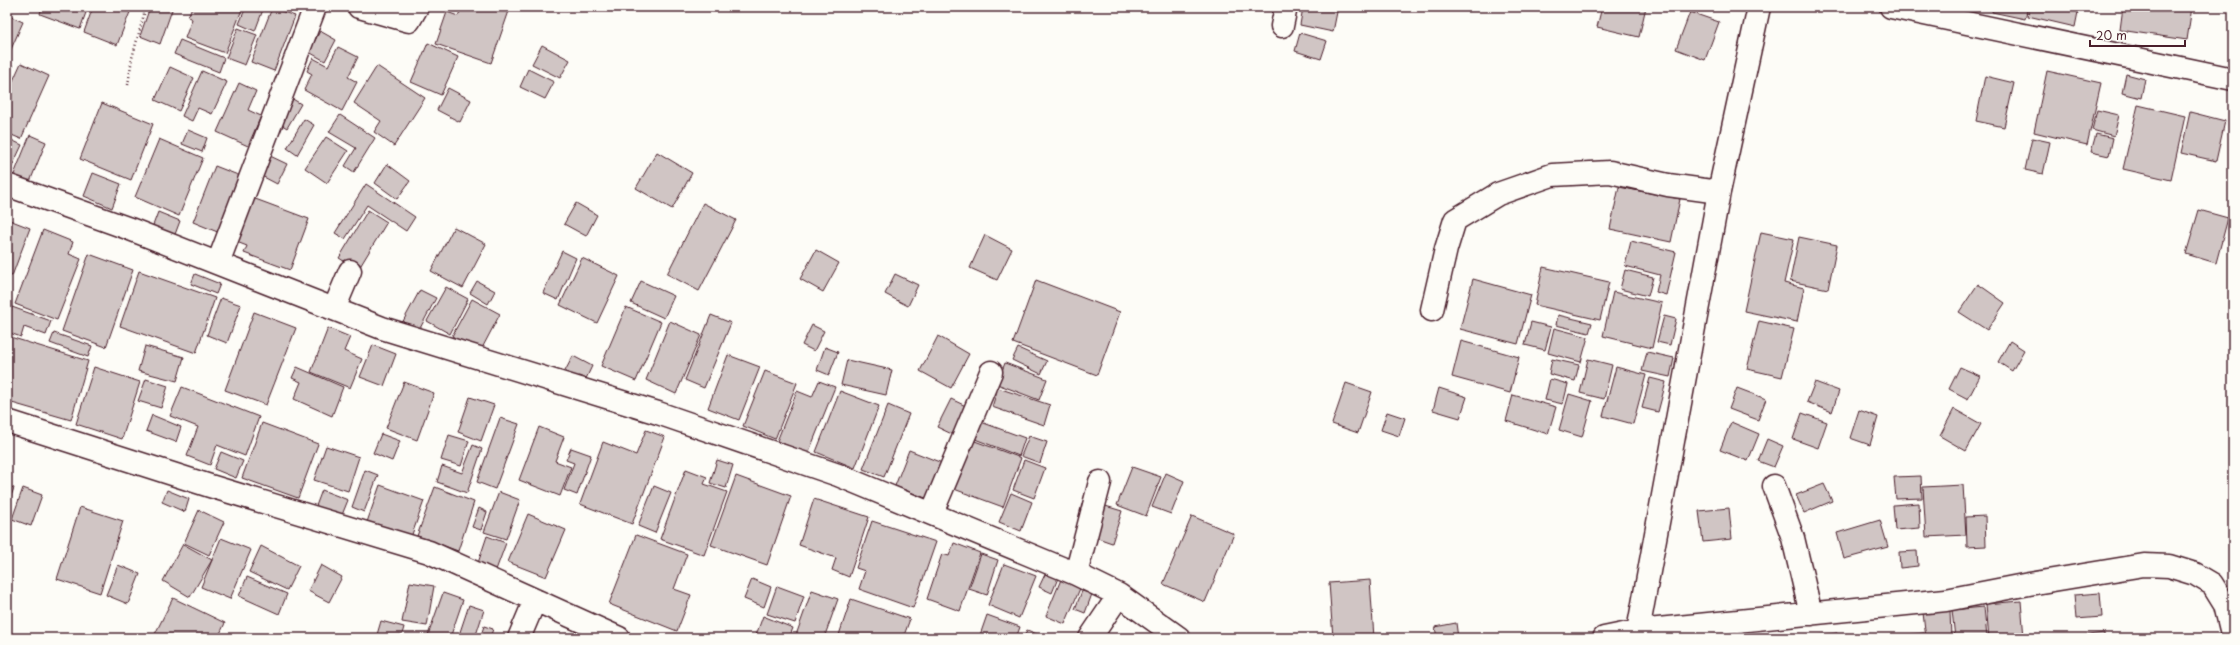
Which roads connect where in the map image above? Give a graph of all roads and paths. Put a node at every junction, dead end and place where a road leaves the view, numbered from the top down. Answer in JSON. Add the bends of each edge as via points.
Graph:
{"nodes":[{"id":1,"x":146,"y":7,"type":"edge"},
{"id":2,"x":315,"y":7,"type":"edge"},
{"id":3,"x":359,"y":7,"type":"edge"},
{"id":4,"x":417,"y":7,"type":"edge"},
{"id":5,"x":1759,"y":7,"type":"edge"},
{"id":6,"x":1891,"y":7,"type":"edge"},
{"id":7,"x":2233,"y":79,"type":"edge"},
{"id":8,"x":128,"y":85,"type":"dead end"},
{"id":9,"x":7,"y":185,"type":"edge"},
{"id":10,"x":1719,"y":192,"type":"junction"},
{"id":11,"x":218,"y":263,"type":"junction"},
{"id":12,"x":350,"y":271,"type":"dead end"},
{"id":13,"x":334,"y":309,"type":"junction"},
{"id":14,"x":1432,"y":310,"type":"dead end"},
{"id":15,"x":991,"y":372,"type":"dead end"},
{"id":16,"x":7,"y":421,"type":"edge"},
{"id":17,"x":1100,"y":482,"type":"dead end"},
{"id":18,"x":1774,"y":486,"type":"dead end"},
{"id":19,"x":932,"y":513,"type":"junction"},
{"id":20,"x":1076,"y":574,"type":"junction"},
{"id":21,"x":1119,"y":596,"type":"junction"},
{"id":22,"x":535,"y":600,"type":"junction"},
{"id":23,"x":1811,"y":614,"type":"junction"},
{"id":24,"x":1638,"y":631,"type":"junction"},
{"id":25,"x":1699,"y":632,"type":"edge"},
{"id":26,"x":519,"y":638,"type":"edge"},
{"id":27,"x":619,"y":638,"type":"edge"},
{"id":28,"x":1090,"y":638,"type":"edge"},
{"id":29,"x":1179,"y":638,"type":"edge"},
{"id":30,"x":1604,"y":638,"type":"edge"},
{"id":31,"x":2233,"y":638,"type":"edge"}],
"edges":[{"from":1,"to":8,"type":"path","via":[[132,58]]},
{"from":2,"to":11,"type":"street"},
{"from":3,"to":4,"type":"street","via":[[409,21]]},
{"from":5,"to":10,"type":"street"},
{"from":6,"to":7,"type":"street"},
{"from":9,"to":11,"type":"street"},
{"from":10,"to":14,"type":"street","via":[[1668,185],[1610,172],[1552,175],[1498,194],[1455,220]]},
{"from":10,"to":24,"type":"street"},
{"from":11,"to":13,"type":"street"},
{"from":12,"to":13,"type":"street"},
{"from":13,"to":19,"type":"street","via":[[382,328],[650,411],[808,465]]},
{"from":15,"to":19,"type":"street"},
{"from":16,"to":22,"type":"street","via":[[429,552]]},
{"from":17,"to":20,"type":"street"},
{"from":18,"to":23,"type":"street","via":[[1793,538]]},
{"from":19,"to":20,"type":"street"},
{"from":20,"to":21,"type":"street"},
{"from":21,"to":28,"type":"street"},
{"from":21,"to":29,"type":"street"},
{"from":22,"to":26,"type":"street"},
{"from":22,"to":27,"type":"street"},
{"from":23,"to":25,"type":"street"},
{"from":23,"to":31,"type":"street","via":[[1946,600],[2144,565],[2169,566],[2195,574],[2212,584],[2224,606]]},
{"from":24,"to":25,"type":"street"},
{"from":24,"to":30,"type":"street"}]}
